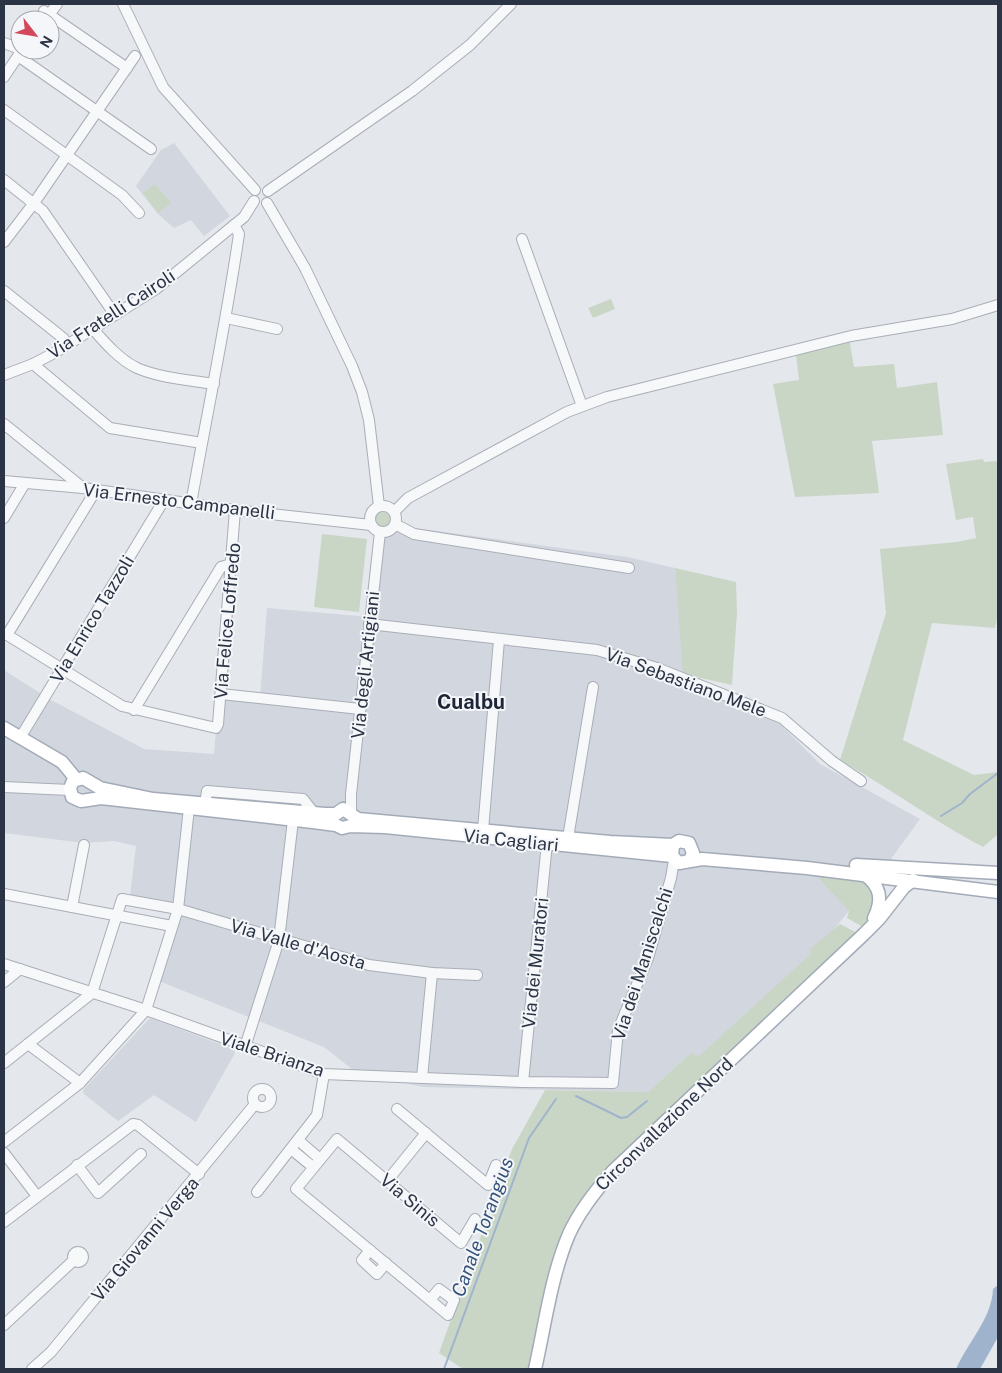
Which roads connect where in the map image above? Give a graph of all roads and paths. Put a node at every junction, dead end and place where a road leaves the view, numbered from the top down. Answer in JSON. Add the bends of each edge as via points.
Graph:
{"nodes":[{"id":1,"x":123,"y":4,"type":"edge"},
{"id":2,"x":511,"y":4,"type":"edge"},
{"id":3,"x":60,"y":24,"type":"edge"},
{"id":4,"x":135,"y":56,"type":"dead end"},
{"id":5,"x":15,"y":60,"type":"edge"},
{"id":6,"x":30,"y":60,"type":"edge"},
{"id":7,"x":127,"y":68,"type":"junction"},
{"id":8,"x":4,"y":76,"type":"edge"},
{"id":9,"x":4,"y":110,"type":"edge"},
{"id":10,"x":96,"y":113,"type":"junction"},
{"id":11,"x":151,"y":149,"type":"dead end"},
{"id":12,"x":66,"y":156,"type":"junction"},
{"id":13,"x":4,"y":180,"type":"edge"},
{"id":14,"x":255,"y":190,"type":"junction"},
{"id":15,"x":268,"y":191,"type":"junction"},
{"id":16,"x":254,"y":201,"type":"junction"},
{"id":17,"x":34,"y":203,"type":"junction"},
{"id":18,"x":267,"y":203,"type":"junction"},
{"id":19,"x":139,"y":213,"type":"dead end"},
{"id":20,"x":234,"y":225,"type":"junction"},
{"id":21,"x":522,"y":238,"type":"dead end"},
{"id":22,"x":4,"y":242,"type":"edge"},
{"id":23,"x":4,"y":291,"type":"edge"},
{"id":24,"x":998,"y":305,"type":"edge"},
{"id":25,"x":115,"y":315,"type":"junction"},
{"id":26,"x":226,"y":318,"type":"junction"},
{"id":27,"x":93,"y":329,"type":"junction"},
{"id":28,"x":277,"y":329,"type":"dead end"},
{"id":29,"x":68,"y":345,"type":"junction"},
{"id":30,"x":33,"y":364,"type":"junction"},
{"id":31,"x":4,"y":374,"type":"edge"},
{"id":32,"x":214,"y":384,"type":"junction"},
{"id":33,"x":582,"y":406,"type":"junction"},
{"id":34,"x":4,"y":424,"type":"edge"},
{"id":35,"x":202,"y":443,"type":"junction"},
{"id":36,"x":4,"y":481,"type":"edge"},
{"id":37,"x":25,"y":483,"type":"junction"},
{"id":38,"x":83,"y":488,"type":"junction"},
{"id":39,"x":96,"y":490,"type":"junction"},
{"id":40,"x":164,"y":500,"type":"junction"},
{"id":41,"x":191,"y":504,"type":"junction"},
{"id":42,"x":379,"y":506,"type":"junction"},
{"id":43,"x":235,"y":510,"type":"junction"},
{"id":44,"x":394,"y":512,"type":"junction"},
{"id":45,"x":4,"y":518,"type":"edge"},
{"id":46,"x":374,"y":524,"type":"junction"},
{"id":47,"x":395,"y":524,"type":"junction"},
{"id":48,"x":231,"y":564,"type":"junction"},
{"id":49,"x":629,"y":568,"type":"dead end"},
{"id":50,"x":369,"y":624,"type":"junction"},
{"id":51,"x":6,"y":634,"type":"edge"},
{"id":52,"x":500,"y":640,"type":"junction"},
{"id":53,"x":62,"y":669,"type":"junction"},
{"id":54,"x":593,"y":687,"type":"dead end"},
{"id":55,"x":221,"y":694,"type":"junction"},
{"id":56,"x":360,"y":709,"type":"junction"},
{"id":57,"x":134,"y":710,"type":"junction"},
{"id":58,"x":4,"y":728,"type":"edge"},
{"id":59,"x":20,"y":738,"type":"junction"},
{"id":60,"x":861,"y":781,"type":"dead end"},
{"id":61,"x":90,"y":782,"type":"junction"},
{"id":62,"x":73,"y":784,"type":"junction"},
{"id":63,"x":4,"y":786,"type":"edge"},
{"id":64,"x":87,"y":799,"type":"junction"},
{"id":65,"x":189,"y":808,"type":"junction"},
{"id":66,"x":344,"y":818,"type":"junction"},
{"id":67,"x":293,"y":820,"type":"junction"},
{"id":68,"x":483,"y":830,"type":"junction"},
{"id":69,"x":568,"y":838,"type":"junction"},
{"id":70,"x":547,"y":843,"type":"junction"},
{"id":71,"x":84,"y":845,"type":"dead end"},
{"id":72,"x":681,"y":856,"type":"junction"},
{"id":73,"x":858,"y":871,"type":"junction"},
{"id":74,"x":998,"y":873,"type":"edge"},
{"id":75,"x":913,"y":880,"type":"junction"},
{"id":76,"x":998,"y":892,"type":"edge"},
{"id":77,"x":4,"y":894,"type":"edge"},
{"id":78,"x":72,"y":907,"type":"junction"},
{"id":79,"x":178,"y":909,"type":"junction"},
{"id":80,"x":116,"y":915,"type":"junction"},
{"id":81,"x":172,"y":926,"type":"junction"},
{"id":82,"x":871,"y":926,"type":"junction"},
{"id":83,"x":279,"y":940,"type":"junction"},
{"id":84,"x":4,"y":964,"type":"edge"},
{"id":85,"x":20,"y":970,"type":"junction"},
{"id":86,"x":432,"y":973,"type":"junction"},
{"id":87,"x":477,"y":975,"type":"dead end"},
{"id":88,"x":4,"y":982,"type":"edge"},
{"id":89,"x":92,"y":993,"type":"junction"},
{"id":90,"x":146,"y":1010,"type":"junction"},
{"id":91,"x":28,"y":1044,"type":"junction"},
{"id":92,"x":245,"y":1047,"type":"junction"},
{"id":93,"x":4,"y":1063,"type":"edge"},
{"id":94,"x":324,"y":1074,"type":"junction"},
{"id":95,"x":422,"y":1078,"type":"junction"},
{"id":96,"x":523,"y":1082,"type":"junction"},
{"id":97,"x":80,"y":1083,"type":"junction"},
{"id":98,"x":613,"y":1083,"type":"joint"},
{"id":99,"x":255,"y":1104,"type":"dead end"},
{"id":100,"x":397,"y":1109,"type":"dead end"},
{"id":101,"x":426,"y":1133,"type":"junction"},
{"id":102,"x":298,"y":1140,"type":"junction"},
{"id":103,"x":4,"y":1142,"type":"edge"},
{"id":104,"x":291,"y":1149,"type":"junction"},
{"id":105,"x":4,"y":1153,"type":"edge"},
{"id":106,"x":141,"y":1154,"type":"dead end"},
{"id":107,"x":316,"y":1163,"type":"junction"},
{"id":108,"x":77,"y":1165,"type":"junction"},
{"id":109,"x":496,"y":1165,"type":"dead end"},
{"id":110,"x":199,"y":1174,"type":"junction"},
{"id":111,"x":387,"y":1181,"type":"junction"},
{"id":112,"x":257,"y":1192,"type":"dead end"},
{"id":113,"x":37,"y":1196,"type":"junction"},
{"id":114,"x":475,"y":1219,"type":"dead end"},
{"id":115,"x":4,"y":1222,"type":"edge"},
{"id":116,"x":74,"y":1260,"type":"dead end"},
{"id":117,"x":430,"y":1300,"type":"dead end"},
{"id":118,"x":4,"y":1325,"type":"edge"},
{"id":119,"x":32,"y":1369,"type":"edge"},
{"id":120,"x":535,"y":1369,"type":"edge"}],
"edges":[{"from":1,"to":14,"type":"street","via":[[163,87]]},
{"from":2,"to":15,"type":"street","via":[[470,45],[412,92]]},
{"from":3,"to":7,"type":"street"},
{"from":4,"to":7,"type":"street"},
{"from":5,"to":8,"type":"street"},
{"from":6,"to":10,"type":"street"},
{"from":7,"to":10,"type":"street"},
{"from":9,"to":12,"type":"street"},
{"from":10,"to":11,"type":"street"},
{"from":10,"to":12,"type":"street"},
{"from":12,"to":17,"type":"street"},
{"from":12,"to":19,"type":"street","via":[[122,195]]},
{"from":13,"to":17,"type":"street"},
{"from":14,"to":15,"type":"street","via":[[263,188]]},
{"from":14,"to":16,"type":"street"},
{"from":15,"to":18,"type":"street"},
{"from":16,"to":18,"type":"street","via":[[259,205]]},
{"from":16,"to":20,"type":"street","name":"Via Fratelli Cairoli","via":[[244,217]]},
{"from":17,"to":22,"type":"street"},
{"from":17,"to":25,"type":"street","via":[[43,211]]},
{"from":18,"to":42,"type":"street","via":[[305,268],[362,392],[370,420]]},
{"from":20,"to":25,"type":"street","name":"Via Fratelli Cairoli","via":[[156,289]]},
{"from":20,"to":26,"type":"street","via":[[239,234]]},
{"from":21,"to":33,"type":"street"},
{"from":23,"to":29,"type":"street","via":[[64,338]]},
{"from":24,"to":33,"type":"street","via":[[952,319],[852,336]]},
{"from":25,"to":27,"type":"street","name":"Via Fratelli Cairoli"},
{"from":26,"to":28,"type":"street"},
{"from":26,"to":32,"type":"street"},
{"from":27,"to":29,"type":"street","name":"Via Fratelli Cairoli"},
{"from":27,"to":32,"type":"street","via":[[110,348],[136,368]]},
{"from":29,"to":30,"type":"street","name":"Via Fratelli Cairoli"},
{"from":30,"to":31,"type":"street","name":"Via Fratelli Cairoli"},
{"from":30,"to":35,"type":"street","via":[[110,428]]},
{"from":32,"to":35,"type":"street"},
{"from":33,"to":44,"type":"street","via":[[408,498]]},
{"from":34,"to":38,"type":"street"},
{"from":35,"to":41,"type":"street"},
{"from":36,"to":37,"type":"street","name":"Via Ernesto Campanelli"},
{"from":37,"to":38,"type":"street","name":"Via Ernesto Campanelli"},
{"from":37,"to":45,"type":"street"},
{"from":38,"to":39,"type":"street","name":"Via Ernesto Campanelli"},
{"from":39,"to":40,"type":"street","name":"Via Ernesto Campanelli"},
{"from":39,"to":51,"type":"street"},
{"from":40,"to":41,"type":"street","name":"Via Ernesto Campanelli"},
{"from":40,"to":53,"type":"street","name":"Via Enrico Tazzoli"},
{"from":41,"to":43,"type":"street","name":"Via Ernesto Campanelli"},
{"from":42,"to":44,"type":"street","via":[[387,506]]},
{"from":42,"to":46,"type":"street"},
{"from":43,"to":46,"type":"street","name":"Via Ernesto Campanelli"},
{"from":43,"to":48,"type":"street","name":"Via Felice Loffredo"},
{"from":44,"to":47,"type":"street"},
{"from":46,"to":47,"type":"street","via":[[389,530]]},
{"from":46,"to":50,"type":"street","name":"Via degli Artigiani"},
{"from":47,"to":49,"type":"street","via":[[414,534]]},
{"from":48,"to":55,"type":"street","name":"Via Felice Loffredo"},
{"from":48,"to":57,"type":"street","via":[[220,567]]},
{"from":50,"to":52,"type":"street","name":"Via Sebastiano Mele"},
{"from":50,"to":56,"type":"street","name":"Via degli Artigiani"},
{"from":51,"to":53,"type":"street"},
{"from":52,"to":60,"type":"street","name":"Via Sebastiano Mele","via":[[597,650],[722,693],[782,718]]},
{"from":52,"to":68,"type":"street"},
{"from":53,"to":57,"type":"street"},
{"from":53,"to":59,"type":"street","name":"Via Enrico Tazzoli"},
{"from":54,"to":69,"type":"street","name":"Via Cagliari"},
{"from":55,"to":56,"type":"street"},
{"from":55,"to":57,"type":"street","name":"Via Felice Loffredo","via":[[218,724],[214,728]]},
{"from":56,"to":66,"type":"street","name":"Via degli Artigiani","via":[[351,798]]},
{"from":58,"to":59,"type":"main road"},
{"from":59,"to":62,"type":"main road","via":[[62,762]]},
{"from":61,"to":62,"type":"main road","via":[[83,778]]},
{"from":61,"to":64,"type":"main road","via":[[92,789]]},
{"from":61,"to":66,"type":"main road","name":"Via Cagliari","via":[[128,795]]},
{"from":62,"to":63,"type":"street"},
{"from":62,"to":64,"type":"main road","via":[[75,799]]},
{"from":64,"to":65,"type":"main road","name":"Via Cagliari"},
{"from":65,"to":67,"type":"main road","name":"Via Cagliari"},
{"from":65,"to":79,"type":"street"},
{"from":66,"to":67,"type":"main road","name":"Via Cagliari"},
{"from":66,"to":68,"type":"main road","name":"Via Cagliari"},
{"from":66,"to":70,"type":"main road","name":"Via Cagliari"},
{"from":67,"to":83,"type":"street"},
{"from":68,"to":69,"type":"main road","name":"Via Cagliari"},
{"from":69,"to":72,"type":"main road","name":"Via Cagliari"},
{"from":70,"to":72,"type":"main road","name":"Via Cagliari"},
{"from":70,"to":96,"type":"street","name":"Via dei Muratori"},
{"from":71,"to":78,"type":"street"},
{"from":72,"to":73,"type":"main road","name":"Via Cagliari"},
{"from":72,"to":98,"type":"street","name":"Via dei Maniscalchi","via":[[648,958],[620,1022],[615,1041]]},
{"from":73,"to":74,"type":"main road"},
{"from":73,"to":75,"type":"main road"},
{"from":73,"to":82,"type":"main road","name":"Circonvallazione Nord","via":[[875,882],[880,892],[879,909]]},
{"from":75,"to":76,"type":"main road"},
{"from":75,"to":82,"type":"main road","name":"Circonvallazione Nord"},
{"from":77,"to":78,"type":"street"},
{"from":78,"to":80,"type":"street"},
{"from":79,"to":80,"type":"street","name":"Via Valle d'Aosta","via":[[122,899]]},
{"from":79,"to":81,"type":"street"},
{"from":79,"to":83,"type":"street","name":"Via Valle d'Aosta"},
{"from":80,"to":81,"type":"street"},
{"from":80,"to":89,"type":"street"},
{"from":81,"to":90,"type":"street"},
{"from":82,"to":120,"type":"main road","name":"Circonvallazione Nord","via":[[613,1171],[589,1198],[569,1235]]},
{"from":83,"to":86,"type":"street","name":"Via Valle d'Aosta","via":[[369,965]]},
{"from":83,"to":92,"type":"street"},
{"from":84,"to":85,"type":"street","name":"Viale Brianza"},
{"from":85,"to":88,"type":"street"},
{"from":85,"to":89,"type":"street","name":"Viale Brianza"},
{"from":86,"to":87,"type":"street","name":"Via Valle d'Aosta"},
{"from":86,"to":95,"type":"street"},
{"from":89,"to":90,"type":"street","name":"Viale Brianza"},
{"from":89,"to":91,"type":"street"},
{"from":90,"to":92,"type":"street","name":"Viale Brianza"},
{"from":90,"to":97,"type":"street"},
{"from":91,"to":93,"type":"street"},
{"from":91,"to":97,"type":"street"},
{"from":92,"to":94,"type":"street","name":"Viale Brianza"},
{"from":94,"to":95,"type":"street","name":"Viale Brianza"},
{"from":94,"to":102,"type":"street","via":[[317,1115]]},
{"from":95,"to":96,"type":"street","name":"Viale Brianza"},
{"from":96,"to":98,"type":"street","name":"Viale Brianza"},
{"from":97,"to":103,"type":"street"},
{"from":99,"to":110,"type":"street","name":"Via Giovanni Verga"},
{"from":100,"to":101,"type":"street"},
{"from":101,"to":109,"type":"street","via":[[488,1184]]},
{"from":101,"to":111,"type":"street"},
{"from":102,"to":104,"type":"street"},
{"from":102,"to":107,"type":"street"},
{"from":104,"to":107,"type":"street"},
{"from":104,"to":112,"type":"street"},
{"from":105,"to":113,"type":"street"},
{"from":106,"to":108,"type":"street","via":[[98,1193]]},
{"from":107,"to":111,"type":"street","name":"Via Sinis","via":[[337,1139]]},
{"from":107,"to":117,"type":"street","via":[[296,1188],[370,1250],[362,1260],[377,1274],[386,1264]]},
{"from":108,"to":110,"type":"street","via":[[135,1124]]},
{"from":108,"to":113,"type":"street"},
{"from":110,"to":119,"type":"street","name":"Via Giovanni Verga","via":[[51,1352]]},
{"from":111,"to":114,"type":"street","name":"Via Sinis","via":[[461,1243]]},
{"from":113,"to":115,"type":"street"},
{"from":116,"to":118,"type":"street"}]}
